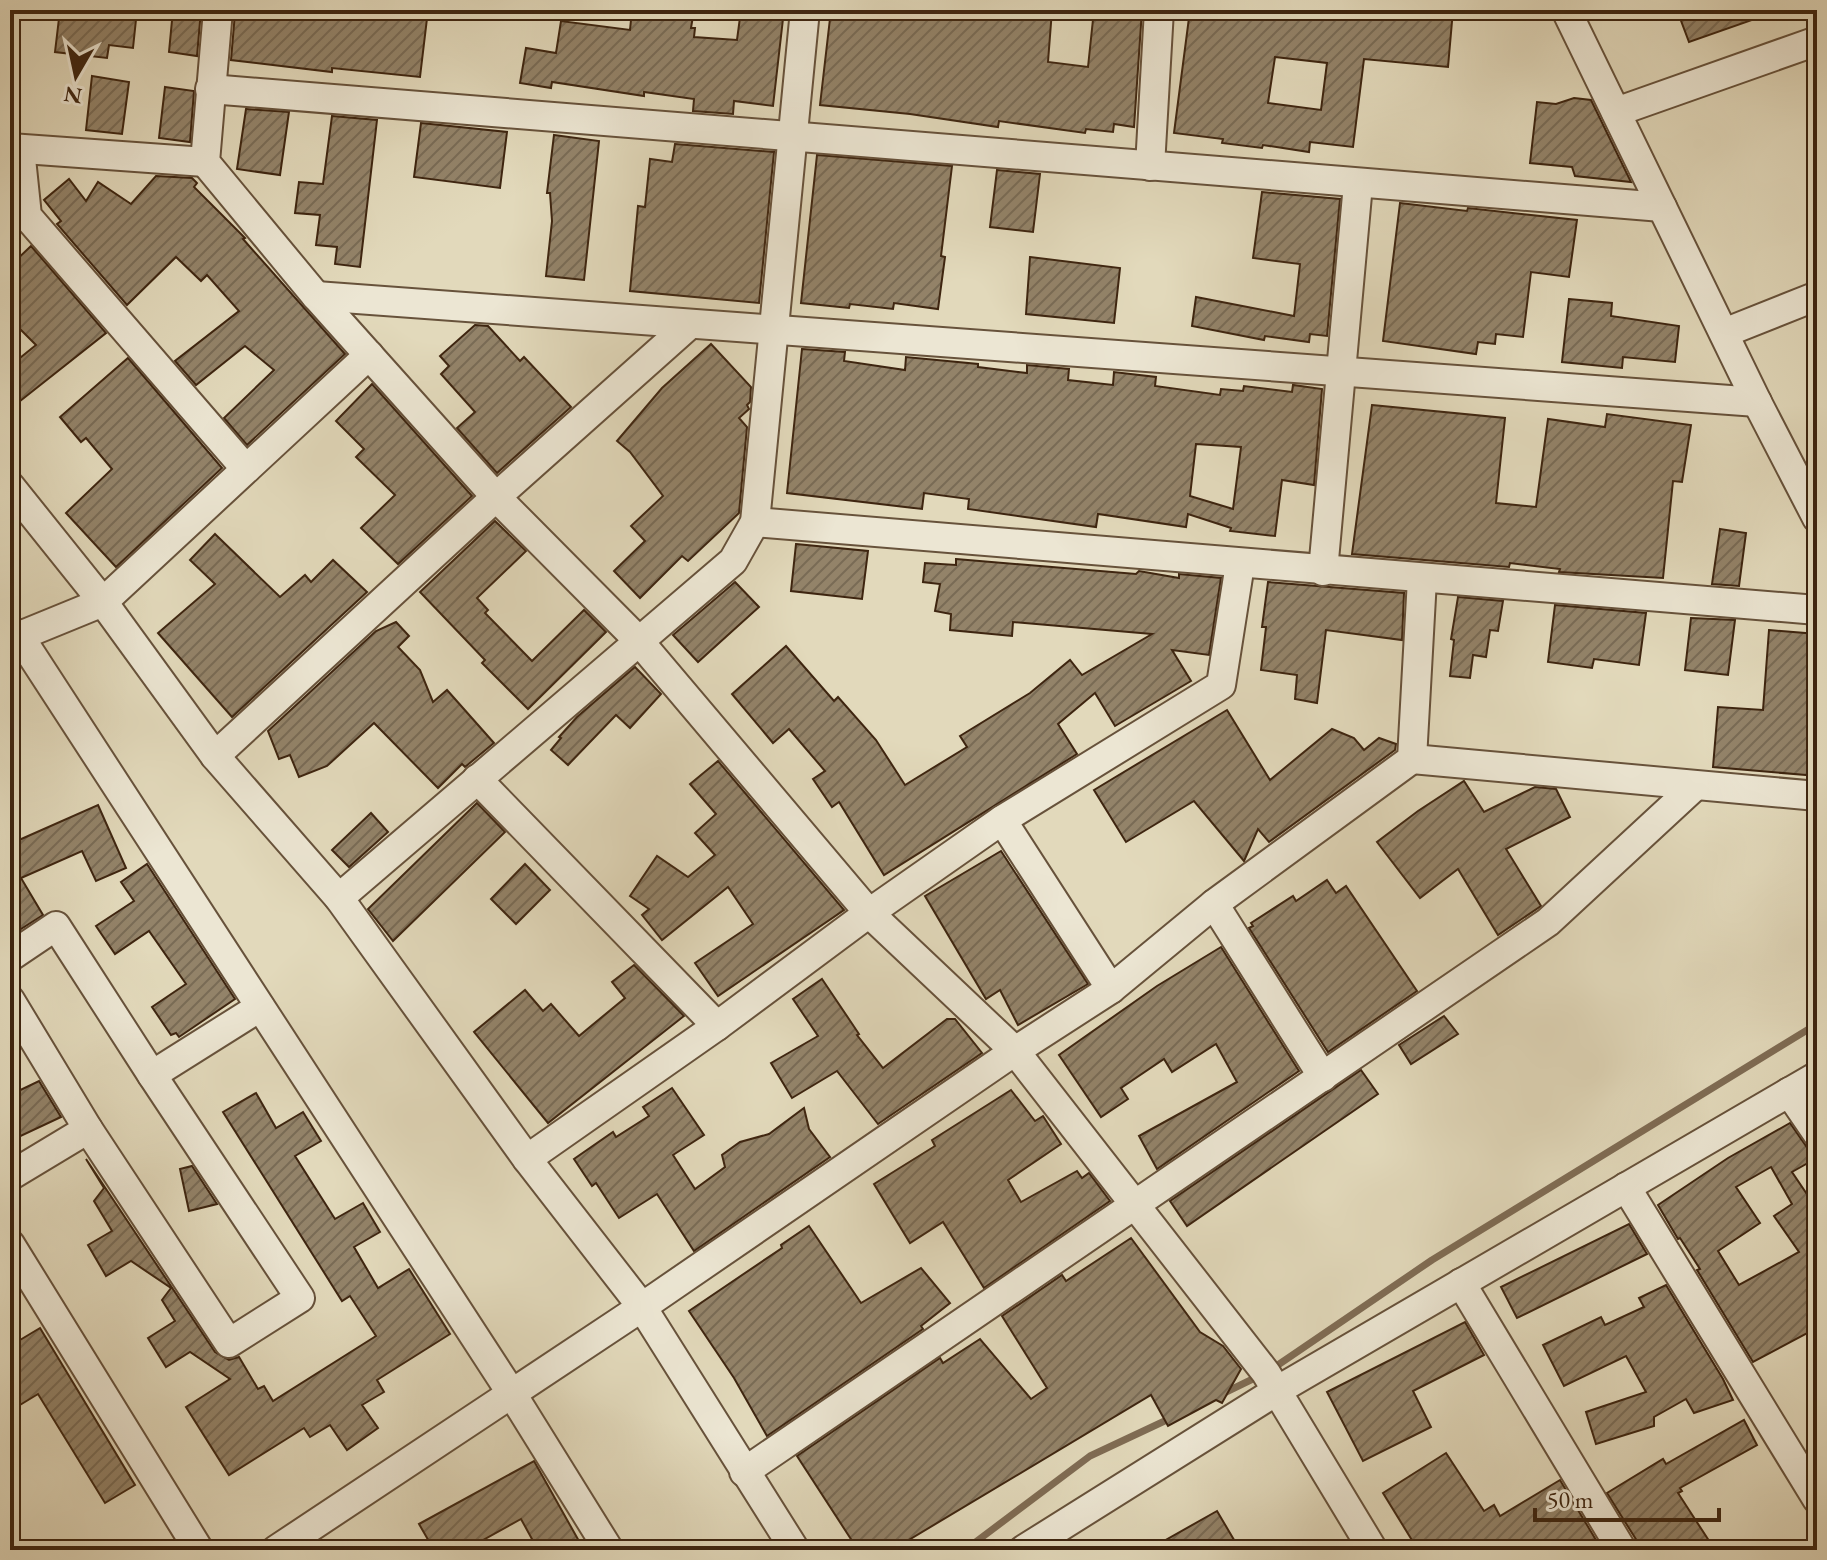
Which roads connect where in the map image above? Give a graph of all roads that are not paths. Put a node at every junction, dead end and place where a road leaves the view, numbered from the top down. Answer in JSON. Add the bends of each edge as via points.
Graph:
{"nodes":[{"id":1,"x":218,"y":10,"type":"edge"},
{"id":2,"x":805,"y":10,"type":"edge"},
{"id":3,"x":1159,"y":10,"type":"edge"},
{"id":4,"x":1566,"y":10,"type":"edge"},
{"id":5,"x":1817,"y":41,"type":"edge"},
{"id":6,"x":210,"y":89,"type":"junction"},
{"id":7,"x":1616,"y":112,"type":"junction"},
{"id":8,"x":793,"y":135,"type":"junction"},
{"id":9,"x":15,"y":149,"type":"edge"},
{"id":10,"x":205,"y":162,"type":"junction"},
{"id":11,"x":1150,"y":166,"type":"junction"},
{"id":12,"x":1358,"y":184,"type":"junction"},
{"id":13,"x":1662,"y":207,"type":"junction"},
{"id":14,"x":316,"y":296,"type":"junction"},
{"id":15,"x":1817,"y":296,"type":"edge"},
{"id":16,"x":690,"y":324,"type":"junction"},
{"id":17,"x":774,"y":329,"type":"junction"},
{"id":18,"x":1724,"y":333,"type":"junction"},
{"id":19,"x":369,"y":355,"type":"junction"},
{"id":20,"x":1341,"y":373,"type":"junction"},
{"id":21,"x":1757,"y":402,"type":"junction"},
{"id":22,"x":246,"y":469,"type":"junction"},
{"id":23,"x":10,"y":486,"type":"edge"},
{"id":24,"x":496,"y":497,"type":"junction"},
{"id":25,"x":1817,"y":518,"type":"edge"},
{"id":26,"x":755,"y":522,"type":"junction"},
{"id":27,"x":1240,"y":564,"type":"junction"},
{"id":28,"x":1323,"y":571,"type":"junction"},
{"id":29,"x":1422,"y":579,"type":"junction"},
{"id":30,"x":103,"y":602,"type":"junction"},
{"id":31,"x":1817,"y":610,"type":"edge"},
{"id":32,"x":14,"y":637,"type":"edge"},
{"id":33,"x":639,"y":641,"type":"junction"},
{"id":34,"x":215,"y":756,"type":"junction"},
{"id":35,"x":1412,"y":759,"type":"junction"},
{"id":36,"x":477,"y":779,"type":"junction"},
{"id":37,"x":1695,"y":786,"type":"junction"},
{"id":38,"x":1817,"y":796,"type":"edge"},
{"id":39,"x":1002,"y":820,"type":"junction"},
{"id":40,"x":339,"y":898,"type":"junction"},
{"id":41,"x":1214,"y":904,"type":"junction"},
{"id":42,"x":869,"y":913,"type":"junction"},
{"id":43,"x":10,"y":957,"type":"edge"},
{"id":44,"x":1111,"y":989,"type":"junction"},
{"id":45,"x":10,"y":1000,"type":"edge"},
{"id":46,"x":260,"y":1007,"type":"junction"},
{"id":47,"x":717,"y":1026,"type":"junction"},
{"id":48,"x":1015,"y":1051,"type":"junction"},
{"id":49,"x":152,"y":1075,"type":"junction"},
{"id":50,"x":1817,"y":1076,"type":"edge"},
{"id":51,"x":1323,"y":1077,"type":"junction"},
{"id":52,"x":1789,"y":1092,"type":"junction"},
{"id":53,"x":88,"y":1129,"type":"junction"},
{"id":54,"x":1817,"y":1133,"type":"edge"},
{"id":55,"x":527,"y":1159,"type":"junction"},
{"id":56,"x":10,"y":1176,"type":"edge"},
{"id":57,"x":1626,"y":1187,"type":"junction"},
{"id":58,"x":1134,"y":1206,"type":"junction"},
{"id":59,"x":10,"y":1244,"type":"edge"},
{"id":60,"x":1461,"y":1283,"type":"junction"},
{"id":61,"x":642,"y":1307,"type":"junction"},
{"id":62,"x":1278,"y":1390,"type":"junction"},
{"id":63,"x":512,"y":1394,"type":"junction"},
{"id":64,"x":744,"y":1472,"type":"junction"},
{"id":65,"x":1817,"y":1499,"type":"edge"},
{"id":66,"x":199,"y":1550,"type":"edge"},
{"id":67,"x":276,"y":1550,"type":"edge"},
{"id":68,"x":609,"y":1550,"type":"edge"},
{"id":69,"x":795,"y":1550,"type":"edge"},
{"id":70,"x":1023,"y":1550,"type":"edge"},
{"id":71,"x":1373,"y":1550,"type":"edge"},
{"id":72,"x":1622,"y":1550,"type":"edge"}],
"edges":[{"from":1,"to":6,"type":"street"},
{"from":2,"to":8,"type":"street"},
{"from":3,"to":11,"type":"street"},
{"from":4,"to":7,"type":"street"},
{"from":5,"to":7,"type":"street"},
{"from":6,"to":8,"type":"street"},
{"from":6,"to":10,"type":"street"},
{"from":7,"to":13,"type":"street"},
{"from":8,"to":11,"type":"street"},
{"from":8,"to":17,"type":"street"},
{"from":9,"to":10,"type":"street"},
{"from":9,"to":22,"type":"street","via":[[27,216]]},
{"from":10,"to":14,"type":"street"},
{"from":11,"to":12,"type":"street"},
{"from":12,"to":13,"type":"street"},
{"from":12,"to":20,"type":"street"},
{"from":13,"to":18,"type":"street"},
{"from":14,"to":16,"type":"street"},
{"from":14,"to":19,"type":"street"},
{"from":15,"to":18,"type":"street"},
{"from":16,"to":17,"type":"street"},
{"from":16,"to":24,"type":"street"},
{"from":17,"to":20,"type":"street"},
{"from":17,"to":26,"type":"street"},
{"from":18,"to":21,"type":"street"},
{"from":19,"to":22,"type":"street"},
{"from":19,"to":24,"type":"street"},
{"from":20,"to":21,"type":"street"},
{"from":20,"to":28,"type":"street"},
{"from":21,"to":25,"type":"street"},
{"from":22,"to":30,"type":"street"},
{"from":23,"to":30,"type":"street"},
{"from":24,"to":33,"type":"street"},
{"from":24,"to":34,"type":"street"},
{"from":26,"to":27,"type":"street"},
{"from":26,"to":33,"type":"street","via":[[733,561]]},
{"from":27,"to":28,"type":"street"},
{"from":27,"to":39,"type":"street","via":[[1221,685]]},
{"from":28,"to":29,"type":"street"},
{"from":29,"to":31,"type":"street"},
{"from":29,"to":35,"type":"street"},
{"from":30,"to":32,"type":"street"},
{"from":30,"to":34,"type":"street"},
{"from":32,"to":46,"type":"street"},
{"from":33,"to":36,"type":"street"},
{"from":33,"to":42,"type":"street"},
{"from":34,"to":40,"type":"street"},
{"from":35,"to":37,"type":"street"},
{"from":35,"to":41,"type":"street"},
{"from":36,"to":40,"type":"street"},
{"from":36,"to":47,"type":"street"},
{"from":37,"to":38,"type":"street"},
{"from":37,"to":51,"type":"street","via":[[1548,922]]},
{"from":39,"to":42,"type":"street"},
{"from":39,"to":44,"type":"street"},
{"from":40,"to":55,"type":"street"},
{"from":41,"to":44,"type":"street"},
{"from":41,"to":51,"type":"street"},
{"from":42,"to":47,"type":"street"},
{"from":42,"to":48,"type":"street"},
{"from":43,"to":49,"type":"street","via":[[56,926]]},
{"from":44,"to":48,"type":"street"},
{"from":45,"to":53,"type":"street"},
{"from":46,"to":49,"type":"street"},
{"from":46,"to":63,"type":"street"},
{"from":47,"to":55,"type":"street"},
{"from":48,"to":58,"type":"street"},
{"from":48,"to":61,"type":"street"},
{"from":49,"to":53,"type":"street","via":[[300,1298],[229,1343]]},
{"from":50,"to":52,"type":"street"},
{"from":51,"to":58,"type":"street"},
{"from":52,"to":54,"type":"street"},
{"from":52,"to":57,"type":"street"},
{"from":53,"to":56,"type":"street"},
{"from":55,"to":61,"type":"street"},
{"from":57,"to":60,"type":"street"},
{"from":57,"to":65,"type":"street"},
{"from":58,"to":62,"type":"street"},
{"from":58,"to":64,"type":"street"},
{"from":59,"to":66,"type":"street"},
{"from":60,"to":62,"type":"street"},
{"from":60,"to":72,"type":"street"},
{"from":61,"to":63,"type":"street"},
{"from":61,"to":64,"type":"street"},
{"from":62,"to":70,"type":"street"},
{"from":62,"to":71,"type":"street"},
{"from":63,"to":67,"type":"street"},
{"from":63,"to":68,"type":"street"},
{"from":64,"to":69,"type":"street"}]}
